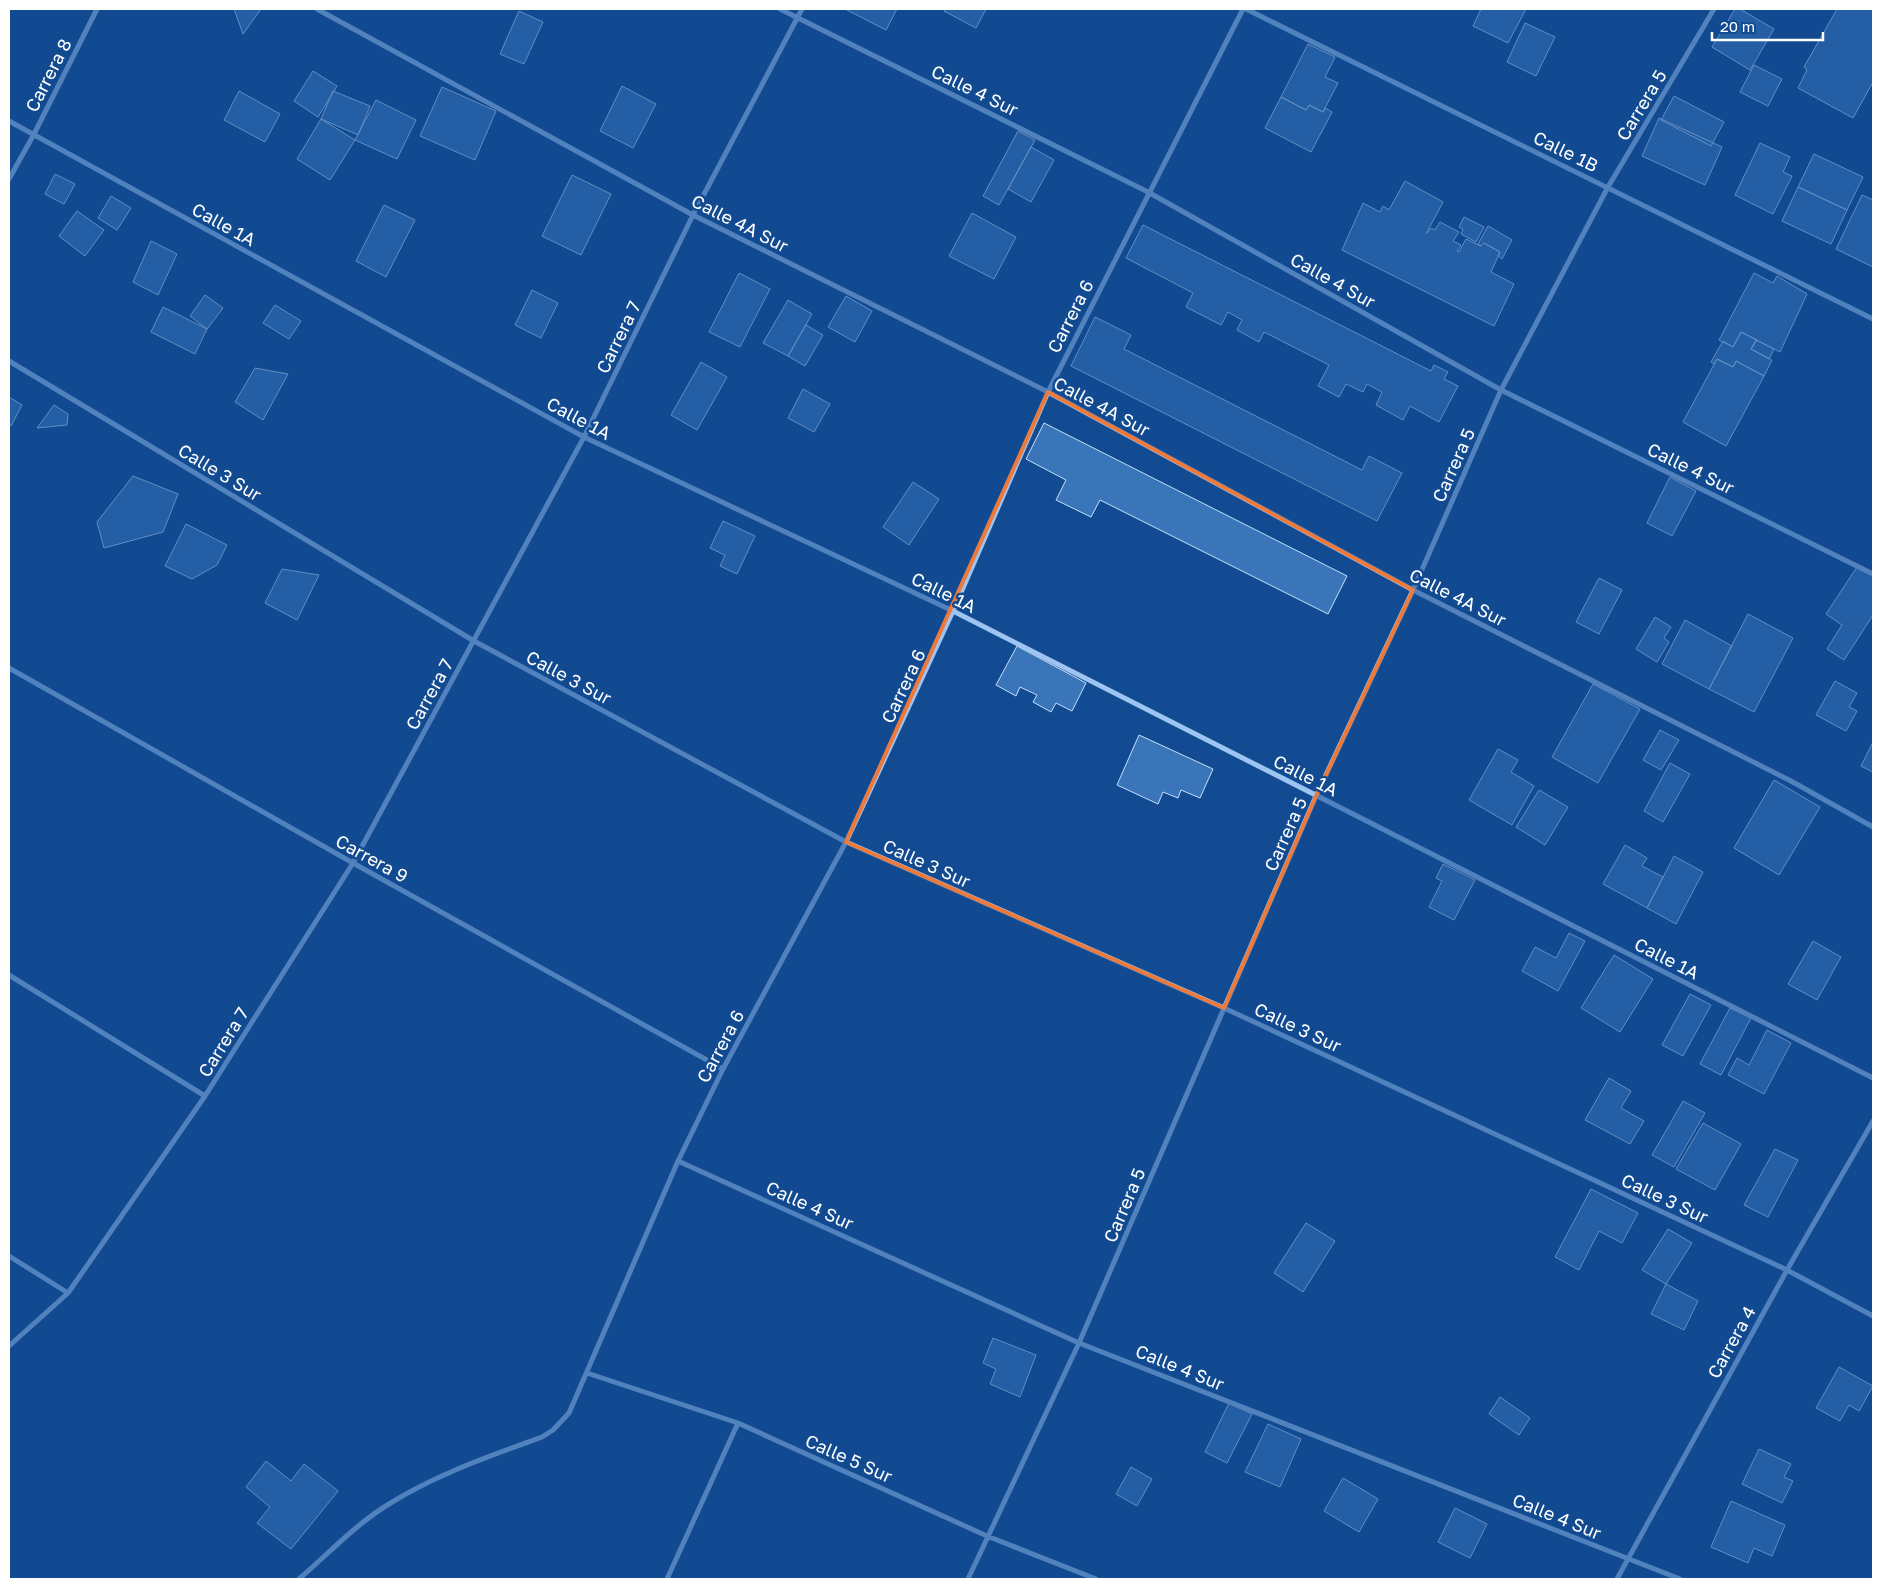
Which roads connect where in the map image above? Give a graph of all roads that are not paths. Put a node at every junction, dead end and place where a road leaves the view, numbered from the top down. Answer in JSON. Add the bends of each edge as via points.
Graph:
{"nodes":[{"id":1,"x":97,"y":9,"type":"edge"},
{"id":2,"x":317,"y":9,"type":"edge"},
{"id":3,"x":780,"y":9,"type":"edge"},
{"id":4,"x":802,"y":9,"type":"edge"},
{"id":5,"x":1244,"y":9,"type":"edge"},
{"id":6,"x":1714,"y":9,"type":"edge"},
{"id":7,"x":797,"y":17,"type":"junction"},
{"id":8,"x":9,"y":121,"type":"edge"},
{"id":9,"x":34,"y":136,"type":"junction"},
{"id":10,"x":9,"y":179,"type":"edge"},
{"id":11,"x":1608,"y":187,"type":"junction"},
{"id":12,"x":1148,"y":192,"type":"junction"},
{"id":13,"x":693,"y":215,"type":"junction"},
{"id":14,"x":1873,"y":319,"type":"edge"},
{"id":15,"x":9,"y":361,"type":"edge"},
{"id":16,"x":1501,"y":390,"type":"junction"},
{"id":17,"x":1048,"y":392,"type":"junction"},
{"id":18,"x":584,"y":437,"type":"junction"},
{"id":19,"x":1873,"y":574,"type":"edge"},
{"id":20,"x":1413,"y":590,"type":"junction"},
{"id":21,"x":953,"y":611,"type":"junction"},
{"id":22,"x":474,"y":641,"type":"junction"},
{"id":23,"x":9,"y":668,"type":"edge"},
{"id":24,"x":1316,"y":796,"type":"junction"},
{"id":25,"x":1873,"y":827,"type":"edge"},
{"id":26,"x":846,"y":842,"type":"junction"},
{"id":27,"x":353,"y":863,"type":"junction"},
{"id":28,"x":9,"y":975,"type":"edge"},
{"id":29,"x":1224,"y":1008,"type":"junction"},
{"id":30,"x":723,"y":1069,"type":"junction"},
{"id":31,"x":1873,"y":1078,"type":"edge"},
{"id":32,"x":205,"y":1096,"type":"junction"},
{"id":33,"x":1873,"y":1121,"type":"edge"},
{"id":34,"x":678,"y":1161,"type":"junction"},
{"id":35,"x":9,"y":1256,"type":"edge"},
{"id":36,"x":1787,"y":1270,"type":"junction"},
{"id":37,"x":68,"y":1293,"type":"junction"},
{"id":38,"x":1873,"y":1316,"type":"edge"},
{"id":39,"x":1079,"y":1343,"type":"junction"},
{"id":40,"x":9,"y":1346,"type":"edge"},
{"id":41,"x":587,"y":1373,"type":"junction"},
{"id":42,"x":738,"y":1423,"type":"junction"},
{"id":43,"x":987,"y":1536,"type":"junction"},
{"id":44,"x":1627,"y":1559,"type":"junction"},
{"id":45,"x":298,"y":1579,"type":"edge"},
{"id":46,"x":667,"y":1579,"type":"edge"},
{"id":47,"x":968,"y":1579,"type":"edge"},
{"id":48,"x":1096,"y":1579,"type":"edge"},
{"id":49,"x":1617,"y":1579,"type":"edge"},
{"id":50,"x":1680,"y":1579,"type":"edge"}],
"edges":[{"from":1,"to":9,"type":"street","name":"Carrera 8"},
{"from":2,"to":13,"type":"street","name":"Calle 4A Sur"},
{"from":3,"to":7,"type":"street","name":"Calle 4 Sur"},
{"from":4,"to":7,"type":"street","name":"Carrera 7"},
{"from":5,"to":11,"type":"street","name":"Calle 1B"},
{"from":5,"to":12,"type":"street","name":"Carrera 6"},
{"from":6,"to":11,"type":"street","name":"Carrera 5"},
{"from":7,"to":12,"type":"street","name":"Calle 4 Sur"},
{"from":7,"to":13,"type":"street","name":"Carrera 7"},
{"from":8,"to":9,"type":"street","name":"Calle 1A"},
{"from":9,"to":10,"type":"street","name":"Carrera 8"},
{"from":9,"to":18,"type":"street","name":"Calle 1A"},
{"from":11,"to":14,"type":"street","name":"Calle 1B"},
{"from":11,"to":16,"type":"street","name":"Carrera 5"},
{"from":12,"to":16,"type":"street","name":"Calle 4 Sur"},
{"from":12,"to":17,"type":"street","name":"Carrera 6"},
{"from":13,"to":17,"type":"street","name":"Calle 4A Sur"},
{"from":13,"to":18,"type":"street","name":"Carrera 7"},
{"from":15,"to":22,"type":"street","name":"Calle 3 Sur"},
{"from":16,"to":19,"type":"street","name":"Calle 4 Sur"},
{"from":16,"to":20,"type":"street","name":"Carrera 5"},
{"from":17,"to":20,"type":"street","name":"Calle 4A Sur"},
{"from":17,"to":21,"type":"street","name":"Carrera 6"},
{"from":18,"to":21,"type":"street","name":"Calle 1A"},
{"from":18,"to":22,"type":"street","name":"Carrera 7"},
{"from":20,"to":24,"type":"street","name":"Carrera 5"},
{"from":20,"to":25,"type":"street","name":"Calle 4A Sur","via":[[1791,781]]},
{"from":21,"to":24,"type":"street","name":"Calle 1A"},
{"from":21,"to":26,"type":"street","name":"Carrera 6"},
{"from":22,"to":26,"type":"street","name":"Calle 3 Sur"},
{"from":22,"to":27,"type":"street","name":"Carrera 7"},
{"from":23,"to":27,"type":"street","name":"Carrera 9"},
{"from":24,"to":29,"type":"street","name":"Carrera 5"},
{"from":24,"to":31,"type":"street","name":"Calle 1A"},
{"from":26,"to":29,"type":"street","name":"Calle 3 Sur"},
{"from":26,"to":30,"type":"street","name":"Carrera 6"},
{"from":27,"to":30,"type":"street","name":"Carrera 9"},
{"from":27,"to":32,"type":"street","name":"Carrera 7"},
{"from":28,"to":32,"type":"street"},
{"from":29,"to":36,"type":"street","name":"Calle 3 Sur"},
{"from":29,"to":39,"type":"street","name":"Carrera 5"},
{"from":30,"to":34,"type":"street","name":"Carrera 6"},
{"from":32,"to":37,"type":"street","name":"Carrera 7"},
{"from":33,"to":36,"type":"street","name":"Carrera 4"},
{"from":34,"to":39,"type":"street","name":"Calle 4 Sur"},
{"from":34,"to":41,"type":"street","name":"Carrera 6"},
{"from":35,"to":37,"type":"street"},
{"from":36,"to":38,"type":"street","name":"Calle 3 Sur"},
{"from":36,"to":44,"type":"street","name":"Carrera 4"},
{"from":37,"to":40,"type":"street","name":"Carrera 7"},
{"from":39,"to":43,"type":"street","name":"Carrera 5"},
{"from":39,"to":44,"type":"street","name":"Calle 4 Sur"},
{"from":41,"to":42,"type":"street","name":"Calle 5 Sur"},
{"from":41,"to":45,"type":"street","name":"Carrera 6","via":[[569,1413],[542,1438],[468,1464],[388,1504]]},
{"from":42,"to":43,"type":"street","name":"Calle 5 Sur"},
{"from":42,"to":46,"type":"street"},
{"from":43,"to":47,"type":"street","name":"Carrera 5"},
{"from":43,"to":48,"type":"street","name":"Calle 5 Sur"},
{"from":44,"to":49,"type":"street","name":"Carrera 4"},
{"from":44,"to":50,"type":"street","name":"Calle 4 Sur"}]}
